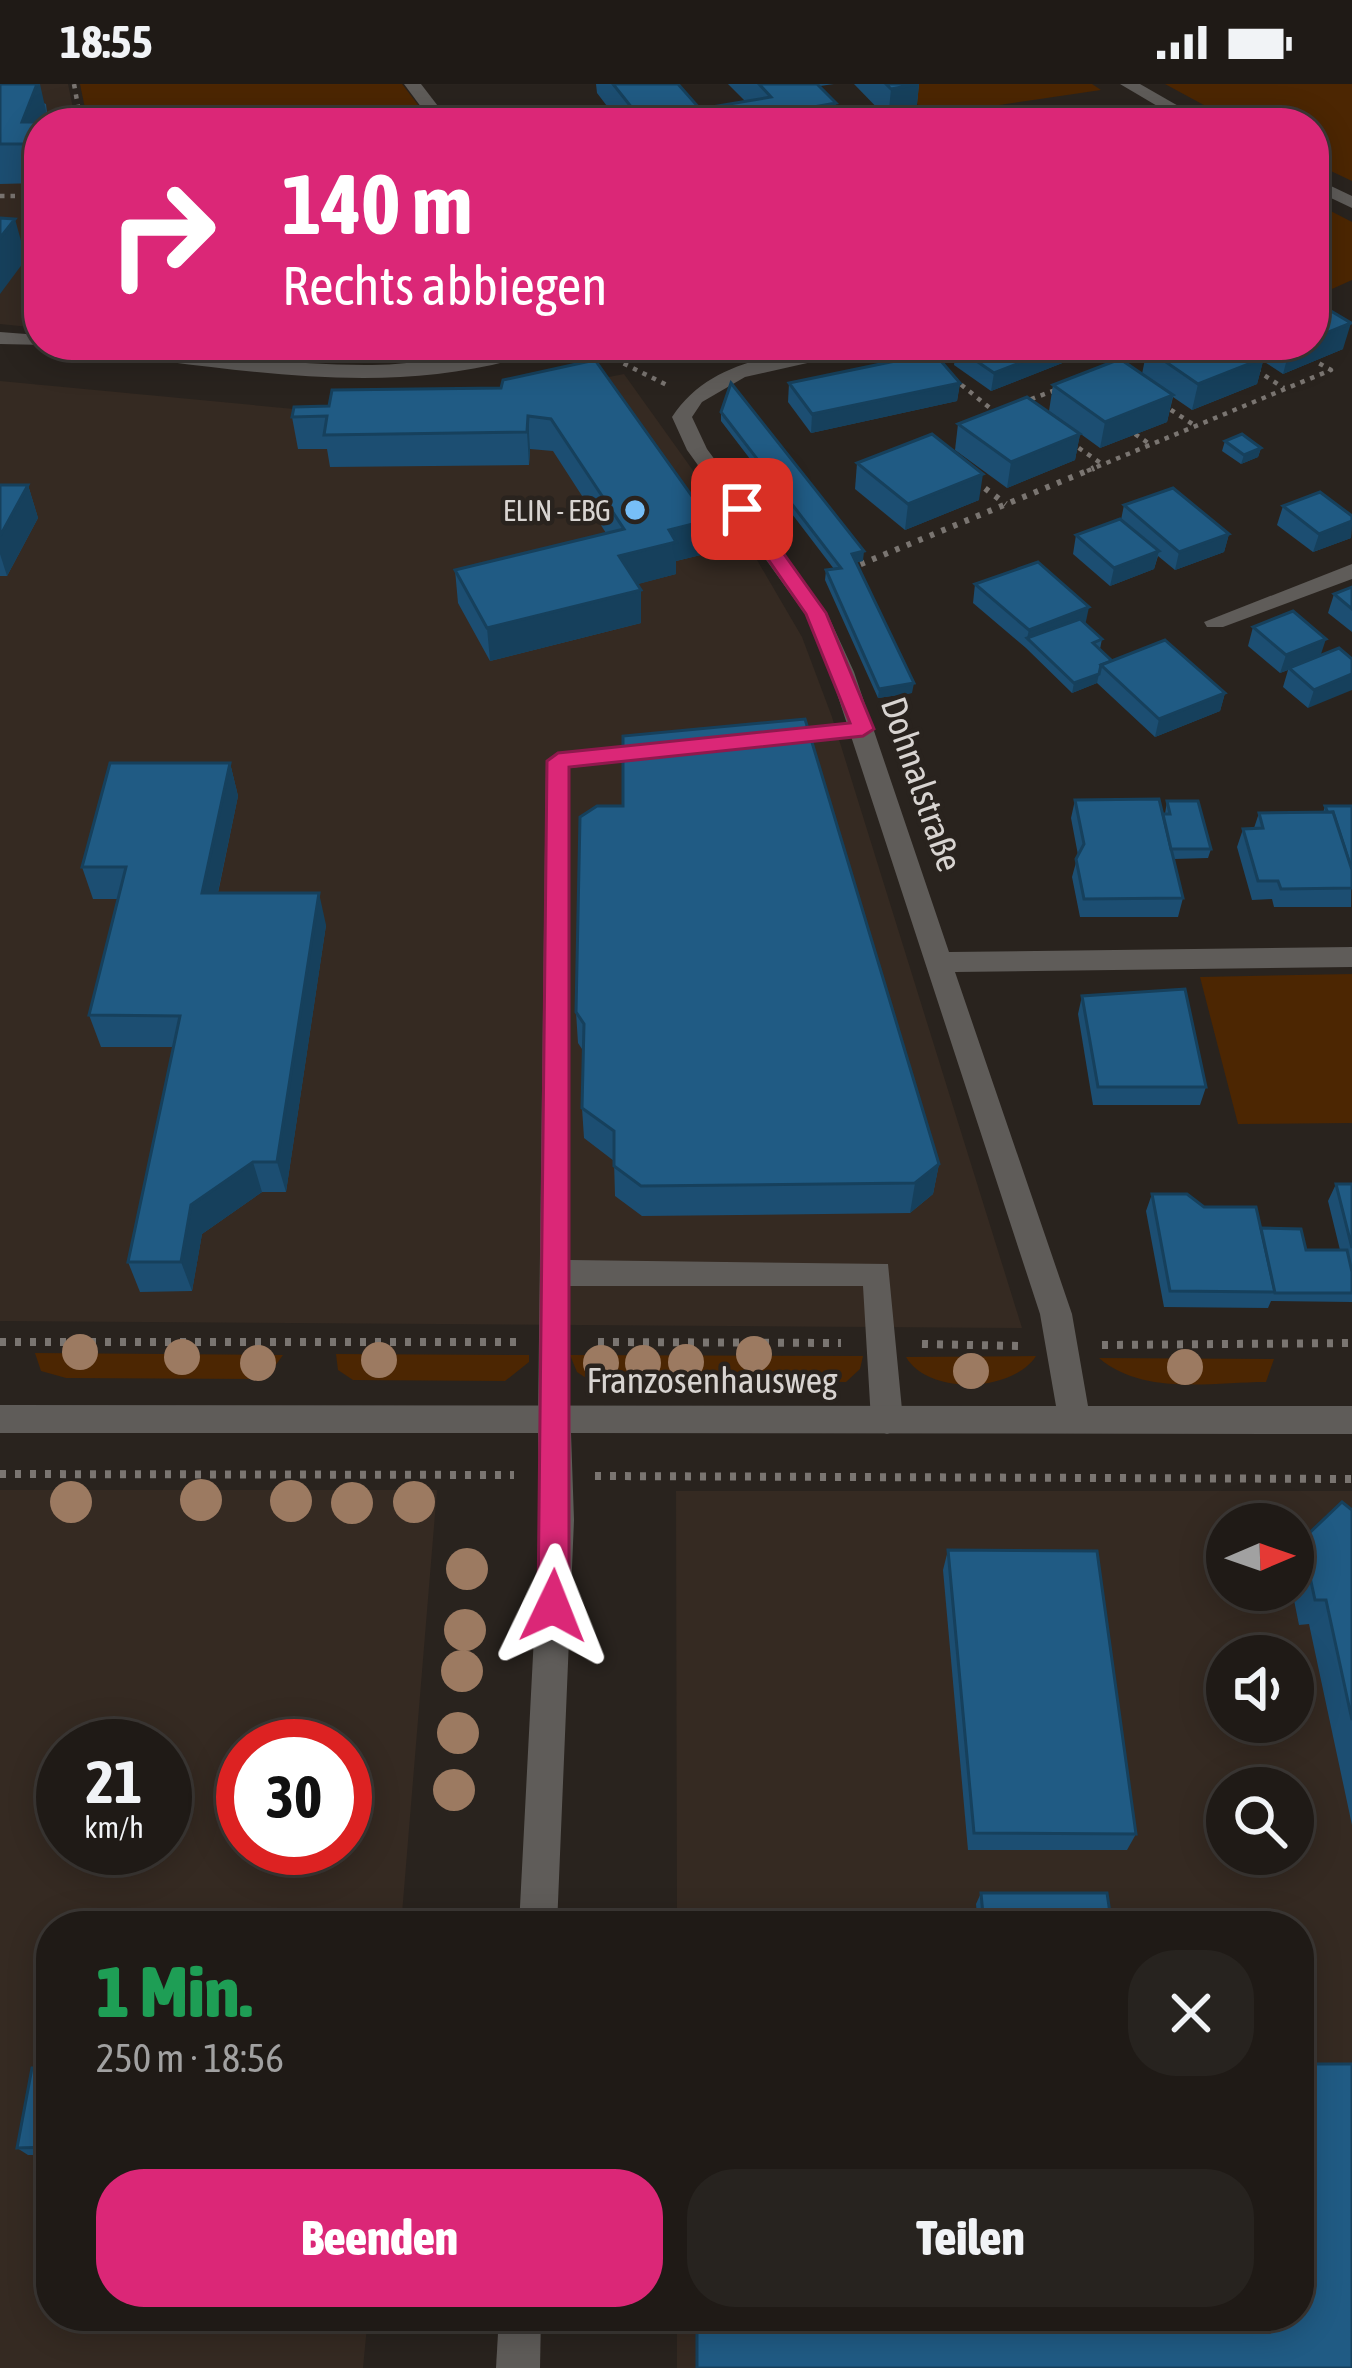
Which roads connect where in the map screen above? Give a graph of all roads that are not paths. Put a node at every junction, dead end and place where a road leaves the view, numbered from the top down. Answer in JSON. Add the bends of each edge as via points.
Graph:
{"nodes":[{"id":1,"x":412,"y":84,"type":"edge"},
{"id":2,"x":1128,"y":84,"type":"edge"},
{"id":3,"x":430,"y":108,"type":"edge"},
{"id":4,"x":1172,"y":108,"type":"edge"},
{"id":5,"x":251,"y":360,"type":"edge"},
{"id":6,"x":479,"y":360,"type":"edge"},
{"id":7,"x":802,"y":360,"type":"edge"},
{"id":8,"x":1352,"y":571,"type":"edge"},
{"id":9,"x":1215,"y":622,"type":"dead end"},
{"id":10,"x":863,"y":729,"type":"junction"},
{"id":11,"x":746,"y":741,"type":"edge"},
{"id":12,"x":699,"y":746,"type":"edge"},
{"id":13,"x":1352,"y":957,"type":"edge"},
{"id":14,"x":940,"y":962,"type":"junction"},
{"id":15,"x":552,"y":1273,"type":"junction"},
{"id":16,"x":0,"y":1419,"type":"edge"},
{"id":17,"x":554,"y":1419,"type":"junction"},
{"id":18,"x":887,"y":1420,"type":"junction"},
{"id":19,"x":1075,"y":1420,"type":"junction"},
{"id":20,"x":1352,"y":1420,"type":"edge"},
{"id":21,"x":539,"y":1911,"type":"edge"},
{"id":22,"x":519,"y":2331,"type":"edge"},
{"id":23,"x":518,"y":2368,"type":"edge"}],
"edges":[{"from":1,"to":3,"type":"street"},
{"from":2,"to":4,"type":"street"},
{"from":5,"to":6,"type":"street","via":[[367,370]]},
{"from":7,"to":10,"type":"street","name":"Dohnalstraße","via":[[722,376],[690,397],[682,417],[697,450],[816,613]]},
{"from":8,"to":9,"type":"street"},
{"from":10,"to":11,"type":"street"},
{"from":10,"to":14,"type":"street","name":"Dohnalstraße"},
{"from":12,"to":15,"type":"street","via":[[558,761]]},
{"from":13,"to":14,"type":"street"},
{"from":14,"to":19,"type":"street","name":"Dohnalstraße","via":[[1064,1346]]},
{"from":15,"to":17,"type":"street"},
{"from":15,"to":18,"type":"street","via":[[877,1273]]},
{"from":16,"to":17,"type":"street","name":"Franzosenhausweg"},
{"from":17,"to":18,"type":"street","name":"Franzosenhausweg"},
{"from":17,"to":21,"type":"street"},
{"from":18,"to":19,"type":"street","name":"Franzosenhausweg"},
{"from":19,"to":20,"type":"street","name":"Franzosenhausweg"},
{"from":22,"to":23,"type":"street"}]}
